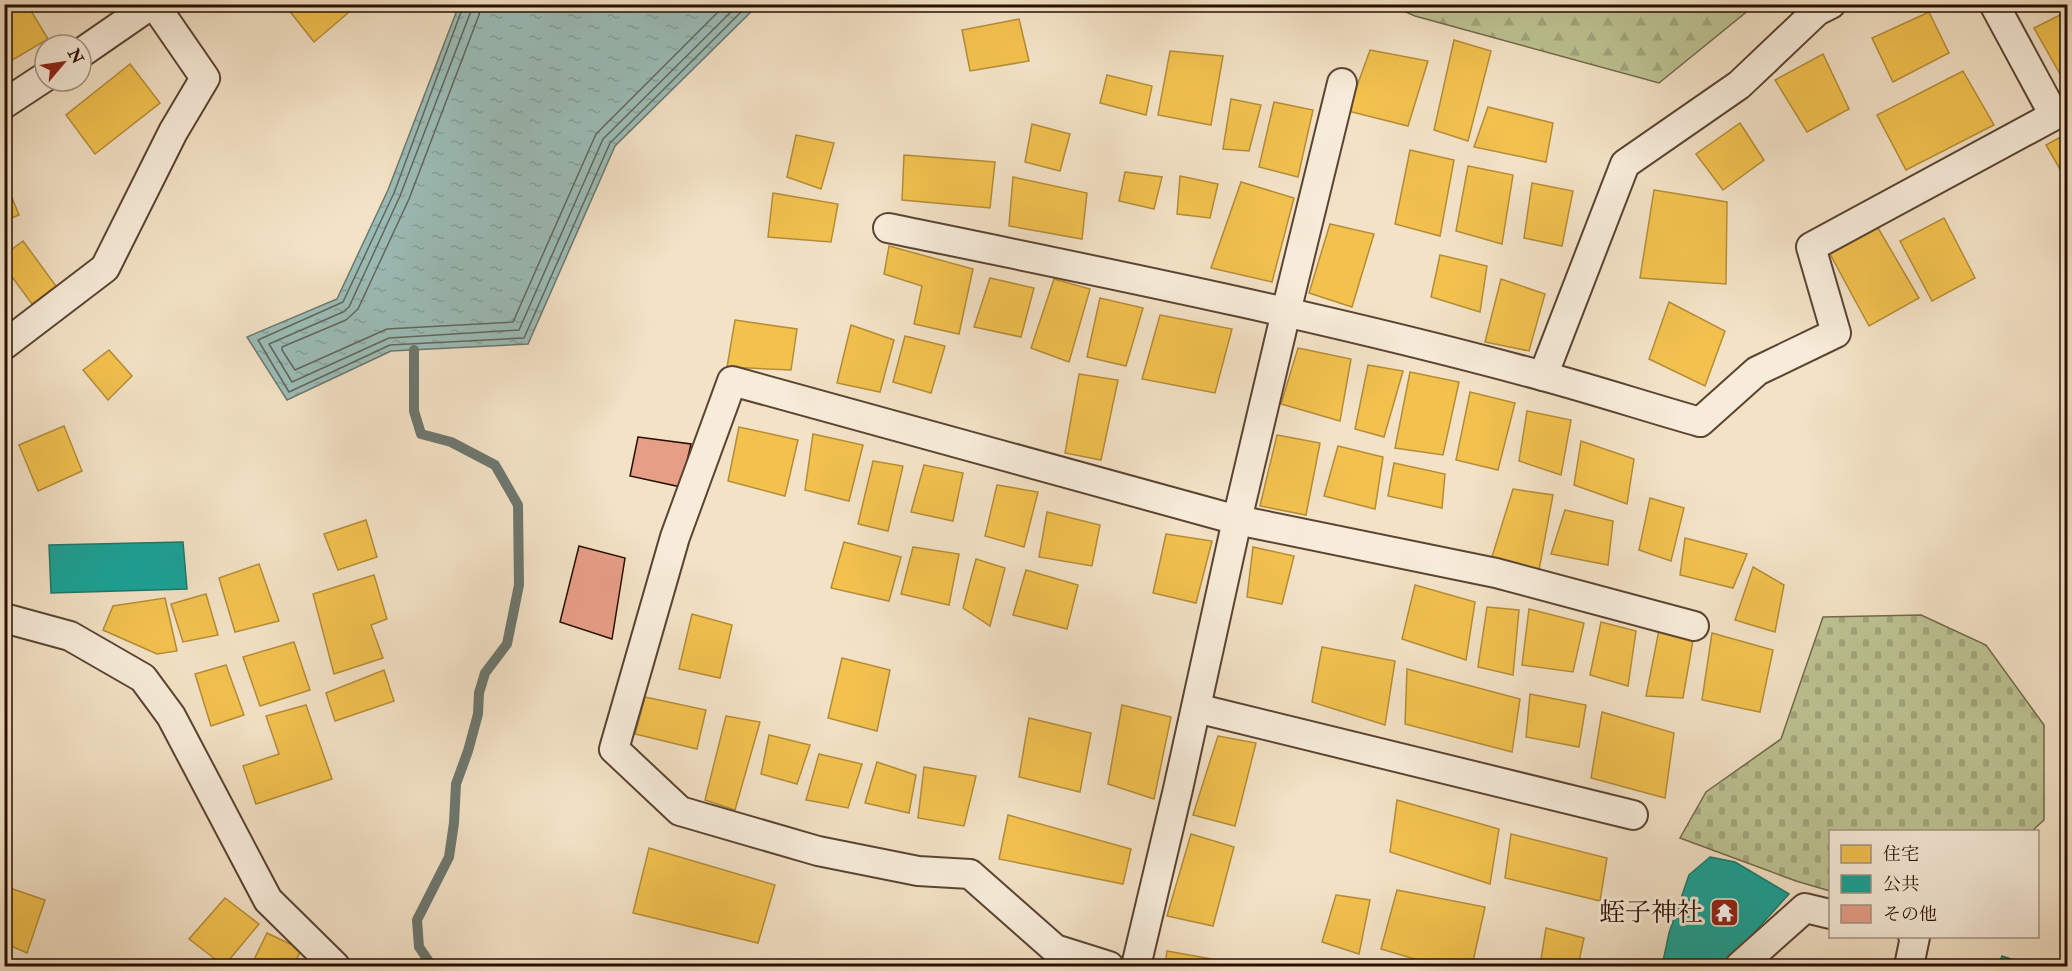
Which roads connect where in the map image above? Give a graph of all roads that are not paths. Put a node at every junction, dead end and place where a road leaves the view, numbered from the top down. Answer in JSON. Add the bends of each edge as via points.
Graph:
{"nodes":[{"id":1,"x":153,"y":4,"type":"edge"},
{"id":2,"x":1831,"y":4,"type":"edge"},
{"id":3,"x":1994,"y":4,"type":"edge"},
{"id":4,"x":93,"y":44,"type":"edge"},
{"id":5,"x":1342,"y":83,"type":"dead end"},
{"id":6,"x":33,"y":85,"type":"edge"},
{"id":7,"x":4,"y":104,"type":"edge"},
{"id":8,"x":2061,"y":112,"type":"edge"},
{"id":9,"x":888,"y":228,"type":"dead end"},
{"id":10,"x":1286,"y":312,"type":"junction"},
{"id":11,"x":4,"y":345,"type":"edge"},
{"id":12,"x":1543,"y":376,"type":"junction"},
{"id":13,"x":1237,"y":520,"type":"junction"},
{"id":14,"x":4,"y":618,"type":"edge"},
{"id":15,"x":1694,"y":626,"type":"dead end"},
{"id":16,"x":1196,"y":708,"type":"junction"},
{"id":17,"x":1633,"y":815,"type":"dead end"},
{"id":18,"x":1829,"y":915,"type":"edge"},
{"id":19,"x":1915,"y":938,"type":"edge"},
{"id":20,"x":335,"y":966,"type":"edge"},
{"id":21,"x":1109,"y":966,"type":"edge"},
{"id":22,"x":1136,"y":966,"type":"edge"},
{"id":23,"x":1740,"y":966,"type":"edge"},
{"id":24,"x":1909,"y":966,"type":"edge"}],
"edges":[{"from":1,"to":4,"type":"street"},
{"from":1,"to":11,"type":"street","via":[[205,78],[173,132],[105,268]]},
{"from":2,"to":12,"type":"street","via":[[1817,12],[1739,85],[1625,164]]},
{"from":3,"to":8,"type":"street"},
{"from":5,"to":10,"type":"street"},
{"from":6,"to":7,"type":"street"},
{"from":8,"to":12,"type":"street","via":[[1811,247],[1836,333],[1757,371],[1700,423]]},
{"from":9,"to":10,"type":"street"},
{"from":10,"to":12,"type":"street"},
{"from":10,"to":13,"type":"street"},
{"from":13,"to":15,"type":"street","via":[[1496,573]]},
{"from":13,"to":16,"type":"street"},
{"from":13,"to":21,"type":"street","via":[[732,381],[675,537],[614,749],[680,811],[818,851],[918,872],[970,874],[1055,949]]},
{"from":14,"to":20,"type":"street","via":[[70,636],[143,678],[171,716],[268,900]]},
{"from":16,"to":17,"type":"street"},
{"from":16,"to":22,"type":"street"},
{"from":18,"to":23,"type":"street","via":[[1805,908]]},
{"from":19,"to":24,"type":"street"}]}
